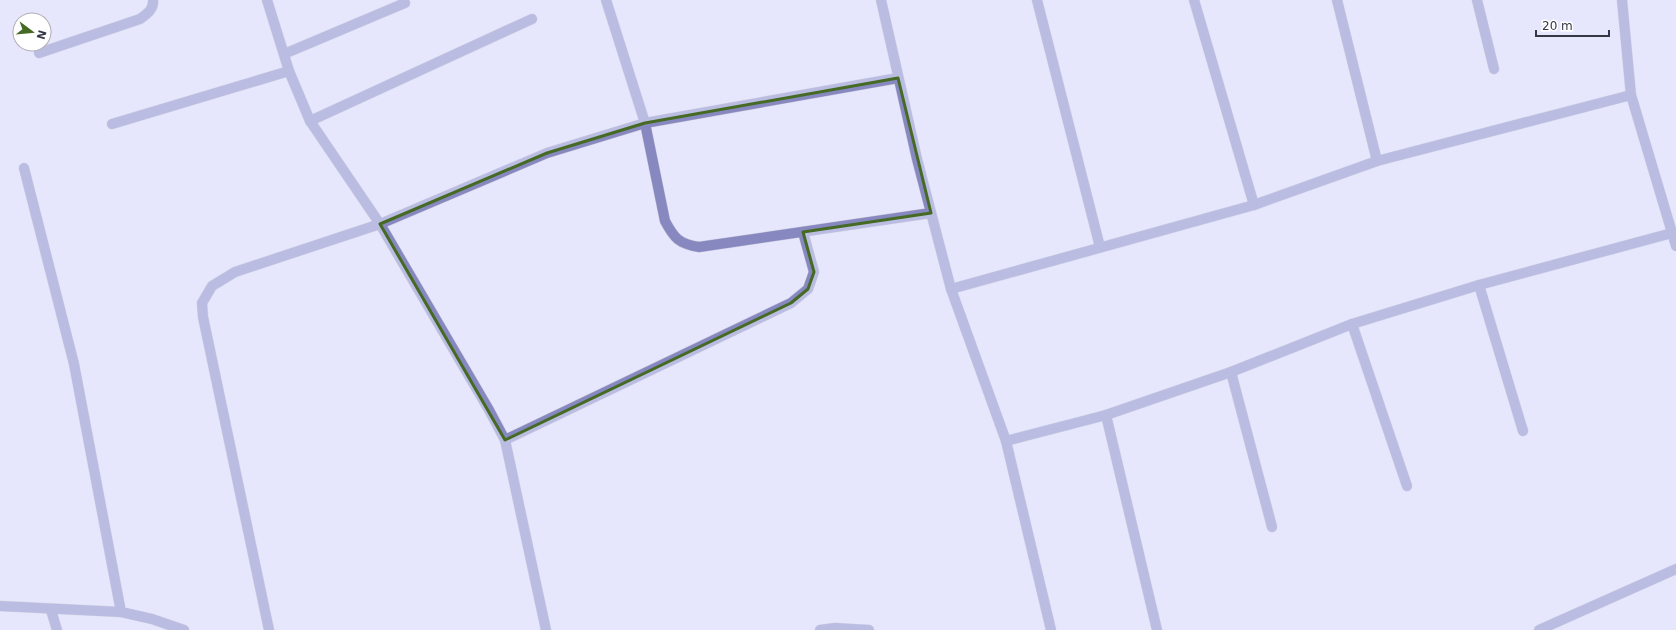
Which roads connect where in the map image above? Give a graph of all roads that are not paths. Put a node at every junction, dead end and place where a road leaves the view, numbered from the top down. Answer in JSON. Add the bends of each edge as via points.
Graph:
{"nodes":[{"id":1,"x":153,"y":0,"type":"edge"},
{"id":2,"x":267,"y":0,"type":"edge"},
{"id":3,"x":606,"y":0,"type":"edge"},
{"id":4,"x":881,"y":0,"type":"edge"},
{"id":5,"x":1037,"y":0,"type":"edge"},
{"id":6,"x":1194,"y":0,"type":"edge"},
{"id":7,"x":1337,"y":0,"type":"edge"},
{"id":8,"x":1477,"y":0,"type":"edge"},
{"id":9,"x":1622,"y":0,"type":"edge"},
{"id":10,"x":405,"y":2,"type":"dead end"},
{"id":11,"x":532,"y":18,"type":"dead end"},
{"id":12,"x":39,"y":53,"type":"dead end"},
{"id":13,"x":284,"y":54,"type":"junction"},
{"id":14,"x":1494,"y":69,"type":"dead end"},
{"id":15,"x":288,"y":71,"type":"junction"},
{"id":16,"x":898,"y":78,"type":"junction"},
{"id":17,"x":1631,"y":95,"type":"junction"},
{"id":18,"x":310,"y":121,"type":"junction"},
{"id":19,"x":645,"y":123,"type":"junction"},
{"id":20,"x":112,"y":124,"type":"dead end"},
{"id":21,"x":1377,"y":161,"type":"junction"},
{"id":22,"x":24,"y":168,"type":"dead end"},
{"id":23,"x":1254,"y":205,"type":"junction"},
{"id":24,"x":930,"y":213,"type":"junction"},
{"id":25,"x":380,"y":224,"type":"junction"},
{"id":26,"x":803,"y":232,"type":"junction"},
{"id":27,"x":1672,"y":233,"type":"junction"},
{"id":28,"x":1676,"y":246,"type":"edge"},
{"id":29,"x":1100,"y":247,"type":"junction"},
{"id":30,"x":1479,"y":285,"type":"junction"},
{"id":31,"x":951,"y":289,"type":"junction"},
{"id":32,"x":1352,"y":324,"type":"junction"},
{"id":33,"x":1231,"y":372,"type":"junction"},
{"id":34,"x":1106,"y":415,"type":"junction"},
{"id":35,"x":1523,"y":431,"type":"dead end"},
{"id":36,"x":505,"y":440,"type":"junction"},
{"id":37,"x":1006,"y":441,"type":"junction"},
{"id":38,"x":1406,"y":486,"type":"dead end"},
{"id":39,"x":1272,"y":528,"type":"dead end"},
{"id":40,"x":1676,"y":569,"type":"edge"},
{"id":41,"x":0,"y":606,"type":"edge"},
{"id":42,"x":51,"y":610,"type":"junction"},
{"id":43,"x":121,"y":612,"type":"junction"},
{"id":44,"x":57,"y":630,"type":"edge"},
{"id":45,"x":184,"y":630,"type":"edge"},
{"id":46,"x":269,"y":630,"type":"edge"},
{"id":47,"x":546,"y":630,"type":"edge"},
{"id":48,"x":820,"y":630,"type":"edge"},
{"id":49,"x":869,"y":630,"type":"edge"},
{"id":50,"x":1051,"y":630,"type":"edge"},
{"id":51,"x":1157,"y":630,"type":"edge"},
{"id":52,"x":1539,"y":630,"type":"edge"}],
"edges":[{"from":1,"to":12,"type":"street","via":[[150,12],[140,19]]},
{"from":2,"to":13,"type":"street"},
{"from":3,"to":19,"type":"street"},
{"from":4,"to":16,"type":"street"},
{"from":5,"to":29,"type":"street"},
{"from":6,"to":23,"type":"street"},
{"from":7,"to":21,"type":"street"},
{"from":8,"to":14,"type":"street"},
{"from":9,"to":17,"type":"street"},
{"from":10,"to":13,"type":"street"},
{"from":11,"to":18,"type":"street"},
{"from":13,"to":15,"type":"street"},
{"from":15,"to":18,"type":"street"},
{"from":15,"to":20,"type":"street"},
{"from":16,"to":19,"type":"street"},
{"from":16,"to":24,"type":"street"},
{"from":17,"to":21,"type":"street"},
{"from":17,"to":27,"type":"street"},
{"from":18,"to":25,"type":"street"},
{"from":19,"to":25,"type":"street","via":[[547,153]]},
{"from":19,"to":26,"type":"street","via":[[665,221],[672,235],[685,244],[699,246]]},
{"from":21,"to":23,"type":"street"},
{"from":22,"to":43,"type":"street","via":[[74,364]]},
{"from":23,"to":29,"type":"street"},
{"from":24,"to":26,"type":"street"},
{"from":24,"to":31,"type":"street"},
{"from":25,"to":36,"type":"street"},
{"from":25,"to":46,"type":"street","via":[[235,272],[212,286],[202,304]]},
{"from":26,"to":36,"type":"street","via":[[814,272],[808,289],[791,303]]},
{"from":27,"to":28,"type":"street"},
{"from":27,"to":30,"type":"street"},
{"from":29,"to":31,"type":"street"},
{"from":30,"to":32,"type":"street"},
{"from":30,"to":35,"type":"street"},
{"from":31,"to":37,"type":"street"},
{"from":32,"to":33,"type":"street"},
{"from":32,"to":38,"type":"street"},
{"from":33,"to":34,"type":"street"},
{"from":33,"to":39,"type":"street"},
{"from":34,"to":37,"type":"street"},
{"from":34,"to":51,"type":"street"},
{"from":36,"to":47,"type":"street"},
{"from":37,"to":50,"type":"street"},
{"from":40,"to":52,"type":"street"},
{"from":41,"to":42,"type":"street"},
{"from":42,"to":43,"type":"street"},
{"from":42,"to":44,"type":"street"},
{"from":43,"to":45,"type":"street"},
{"from":48,"to":49,"type":"street"}]}
